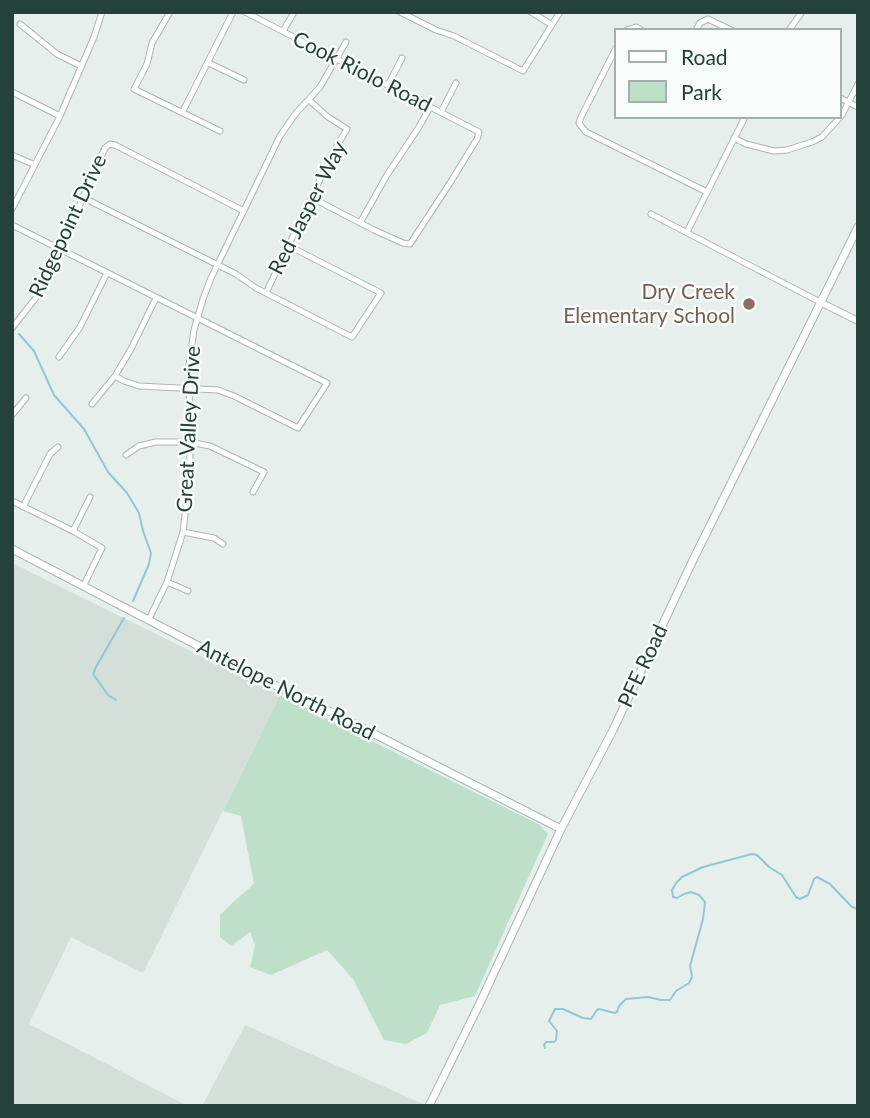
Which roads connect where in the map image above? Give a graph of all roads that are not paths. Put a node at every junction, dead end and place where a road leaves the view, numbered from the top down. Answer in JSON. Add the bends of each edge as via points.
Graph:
{"nodes":[{"id":1,"x":103,"y":12,"type":"edge"},
{"id":2,"x":170,"y":12,"type":"edge"},
{"id":3,"x":233,"y":12,"type":"edge"},
{"id":4,"x":245,"y":12,"type":"edge"},
{"id":5,"x":400,"y":12,"type":"edge"},
{"id":6,"x":531,"y":12,"type":"edge"},
{"id":7,"x":560,"y":12,"type":"edge"},
{"id":8,"x":802,"y":12,"type":"edge"},
{"id":9,"x":292,"y":14,"type":"dead end"},
{"id":10,"x":20,"y":24,"type":"dead end"},
{"id":11,"x":552,"y":25,"type":"junction"},
{"id":12,"x":697,"y":28,"type":"edge"},
{"id":13,"x":727,"y":28,"type":"edge"},
{"id":14,"x":790,"y":28,"type":"edge"},
{"id":15,"x":283,"y":31,"type":"junction"},
{"id":16,"x":346,"y":41,"type":"dead end"},
{"id":17,"x":614,"y":52,"type":"edge"},
{"id":18,"x":402,"y":58,"type":"dead end"},
{"id":19,"x":336,"y":60,"type":"junction"},
{"id":20,"x":208,"y":63,"type":"junction"},
{"id":21,"x":80,"y":66,"type":"junction"},
{"id":22,"x":244,"y":80,"type":"dead end"},
{"id":23,"x":456,"y":83,"type":"dead end"},
{"id":24,"x":858,"y":84,"type":"edge"},
{"id":25,"x":388,"y":85,"type":"junction"},
{"id":26,"x":12,"y":92,"type":"edge"},
{"id":27,"x":842,"y":99,"type":"edge"},
{"id":28,"x":309,"y":100,"type":"junction"},
{"id":29,"x":848,"y":103,"type":"junction"},
{"id":30,"x":430,"y":107,"type":"junction"},
{"id":31,"x":858,"y":107,"type":"edge"},
{"id":32,"x":441,"y":112,"type":"junction"},
{"id":33,"x":182,"y":113,"type":"junction"},
{"id":34,"x":842,"y":115,"type":"edge"},
{"id":35,"x":60,"y":116,"type":"junction"},
{"id":36,"x":743,"y":119,"type":"edge"},
{"id":37,"x":839,"y":119,"type":"edge"},
{"id":38,"x":220,"y":131,"type":"dead end"},
{"id":39,"x":734,"y":138,"type":"junction"},
{"id":40,"x":12,"y":155,"type":"edge"},
{"id":41,"x":35,"y":165,"type":"junction"},
{"id":42,"x":707,"y":192,"type":"junction"},
{"id":43,"x":82,"y":197,"type":"junction"},
{"id":44,"x":312,"y":198,"type":"junction"},
{"id":45,"x":12,"y":209,"type":"edge"},
{"id":46,"x":244,"y":211,"type":"junction"},
{"id":47,"x":651,"y":214,"type":"dead end"},
{"id":48,"x":360,"y":223,"type":"junction"},
{"id":49,"x":12,"y":225,"type":"edge"},
{"id":50,"x":858,"y":227,"type":"edge"},
{"id":51,"x":687,"y":232,"type":"junction"},
{"id":52,"x":289,"y":246,"type":"junction"},
{"id":53,"x":60,"y":249,"type":"junction"},
{"id":54,"x":218,"y":265,"type":"junction"},
{"id":55,"x":107,"y":273,"type":"junction"},
{"id":56,"x":266,"y":293,"type":"junction"},
{"id":57,"x":156,"y":298,"type":"junction"},
{"id":58,"x":820,"y":302,"type":"junction"},
{"id":59,"x":198,"y":318,"type":"junction"},
{"id":60,"x":858,"y":321,"type":"edge"},
{"id":61,"x":12,"y":328,"type":"edge"},
{"id":62,"x":58,"y":357,"type":"dead end"},
{"id":63,"x":116,"y":376,"type":"junction"},
{"id":64,"x":189,"y":387,"type":"junction"},
{"id":65,"x":26,"y":398,"type":"dead end"},
{"id":66,"x":92,"y":404,"type":"dead end"},
{"id":67,"x":12,"y":415,"type":"edge"},
{"id":68,"x":189,"y":442,"type":"junction"},
{"id":69,"x":58,"y":447,"type":"dead end"},
{"id":70,"x":125,"y":456,"type":"dead end"},
{"id":71,"x":253,"y":492,"type":"dead end"},
{"id":72,"x":90,"y":496,"type":"dead end"},
{"id":73,"x":12,"y":501,"type":"edge"},
{"id":74,"x":23,"y":507,"type":"junction"},
{"id":75,"x":72,"y":531,"type":"junction"},
{"id":76,"x":183,"y":531,"type":"junction"},
{"id":77,"x":223,"y":544,"type":"dead end"},
{"id":78,"x":12,"y":549,"type":"edge"},
{"id":79,"x":167,"y":582,"type":"junction"},
{"id":80,"x":84,"y":585,"type":"junction"},
{"id":81,"x":188,"y":591,"type":"dead end"},
{"id":82,"x":149,"y":619,"type":"junction"},
{"id":83,"x":561,"y":829,"type":"junction"},
{"id":84,"x":429,"y":1106,"type":"edge"}],
"edges":[{"from":1,"to":21,"type":"street"},
{"from":2,"to":33,"type":"street","via":[[134,89]]},
{"from":3,"to":20,"type":"street"},
{"from":4,"to":15,"type":"street","name":"Cook Riolo Road"},
{"from":5,"to":11,"type":"street","via":[[523,71]]},
{"from":6,"to":11,"type":"street"},
{"from":7,"to":11,"type":"street"},
{"from":8,"to":14,"type":"street"},
{"from":9,"to":15,"type":"street"},
{"from":10,"to":21,"type":"street"},
{"from":12,"to":13,"type":"street","via":[[708,19]]},
{"from":15,"to":19,"type":"street","name":"Cook Riolo Road"},
{"from":16,"to":19,"type":"street","name":"Great Valley Drive"},
{"from":17,"to":42,"type":"street","via":[[579,123],[586,132]]},
{"from":18,"to":25,"type":"street"},
{"from":19,"to":25,"type":"street","name":"Cook Riolo Road"},
{"from":19,"to":28,"type":"street","name":"Great Valley Drive"},
{"from":20,"to":22,"type":"street"},
{"from":20,"to":33,"type":"street"},
{"from":21,"to":35,"type":"street"},
{"from":23,"to":32,"type":"street"},
{"from":24,"to":29,"type":"street"},
{"from":25,"to":30,"type":"street","name":"Cook Riolo Road"},
{"from":26,"to":35,"type":"street"},
{"from":27,"to":29,"type":"street"},
{"from":28,"to":44,"type":"street","name":"Red Jasper Way","via":[[347,129]]},
{"from":28,"to":46,"type":"street","name":"Great Valley Drive","via":[[280,136]]},
{"from":29,"to":31,"type":"street"},
{"from":29,"to":34,"type":"street"},
{"from":30,"to":32,"type":"street","name":"Cook Riolo Road"},
{"from":30,"to":48,"type":"street"},
{"from":32,"to":48,"type":"street","name":"Cook Riolo Road","via":[[479,132],[410,244]]},
{"from":33,"to":38,"type":"street"},
{"from":35,"to":41,"type":"street"},
{"from":36,"to":39,"type":"street"},
{"from":37,"to":39,"type":"street","via":[[822,137],[787,150],[766,150]]},
{"from":39,"to":42,"type":"street"},
{"from":40,"to":41,"type":"street"},
{"from":41,"to":45,"type":"street"},
{"from":42,"to":51,"type":"street"},
{"from":43,"to":46,"type":"street","name":"Ridgepoint Drive","via":[[110,144]]},
{"from":43,"to":53,"type":"street","name":"Ridgepoint Drive"},
{"from":43,"to":54,"type":"street"},
{"from":44,"to":48,"type":"street"},
{"from":44,"to":52,"type":"street","name":"Red Jasper Way"},
{"from":46,"to":54,"type":"street","name":"Great Valley Drive"},
{"from":47,"to":51,"type":"street"},
{"from":49,"to":53,"type":"street"},
{"from":50,"to":58,"type":"main road","name":"PFE Road"},
{"from":51,"to":58,"type":"street"},
{"from":52,"to":56,"type":"street","name":"Red Jasper Way"},
{"from":52,"to":56,"type":"street","via":[[381,293],[352,337]]},
{"from":53,"to":55,"type":"street"},
{"from":53,"to":61,"type":"street","name":"Ridgepoint Drive","via":[[29,308]]},
{"from":54,"to":56,"type":"street"},
{"from":54,"to":59,"type":"street","name":"Great Valley Drive"},
{"from":55,"to":57,"type":"street"},
{"from":55,"to":62,"type":"street","via":[[80,327]]},
{"from":57,"to":59,"type":"street"},
{"from":57,"to":63,"type":"street"},
{"from":58,"to":60,"type":"street"},
{"from":58,"to":83,"type":"main road","name":"PFE Road"},
{"from":59,"to":64,"type":"street","name":"Great Valley Drive"},
{"from":59,"to":64,"type":"street","via":[[327,383],[298,428],[226,393]]},
{"from":63,"to":64,"type":"street","via":[[139,386]]},
{"from":63,"to":66,"type":"street"},
{"from":64,"to":68,"type":"street","name":"Great Valley Drive"},
{"from":65,"to":67,"type":"street"},
{"from":68,"to":70,"type":"street","via":[[148,443]]},
{"from":68,"to":71,"type":"street","via":[[219,449],[264,472]]},
{"from":68,"to":76,"type":"street","name":"Great Valley Drive"},
{"from":69,"to":74,"type":"street"},
{"from":72,"to":75,"type":"street"},
{"from":73,"to":74,"type":"street"},
{"from":74,"to":75,"type":"street"},
{"from":75,"to":80,"type":"street","via":[[102,548]]},
{"from":76,"to":77,"type":"street"},
{"from":76,"to":79,"type":"street","name":"Great Valley Drive"},
{"from":78,"to":80,"type":"main road","name":"Antelope North Road"},
{"from":79,"to":81,"type":"street"},
{"from":79,"to":82,"type":"street","name":"Great Valley Drive"},
{"from":80,"to":82,"type":"main road","name":"Antelope North Road"},
{"from":82,"to":83,"type":"main road","name":"Antelope North Road"},
{"from":83,"to":84,"type":"main road","name":"PFE Road"}]}
